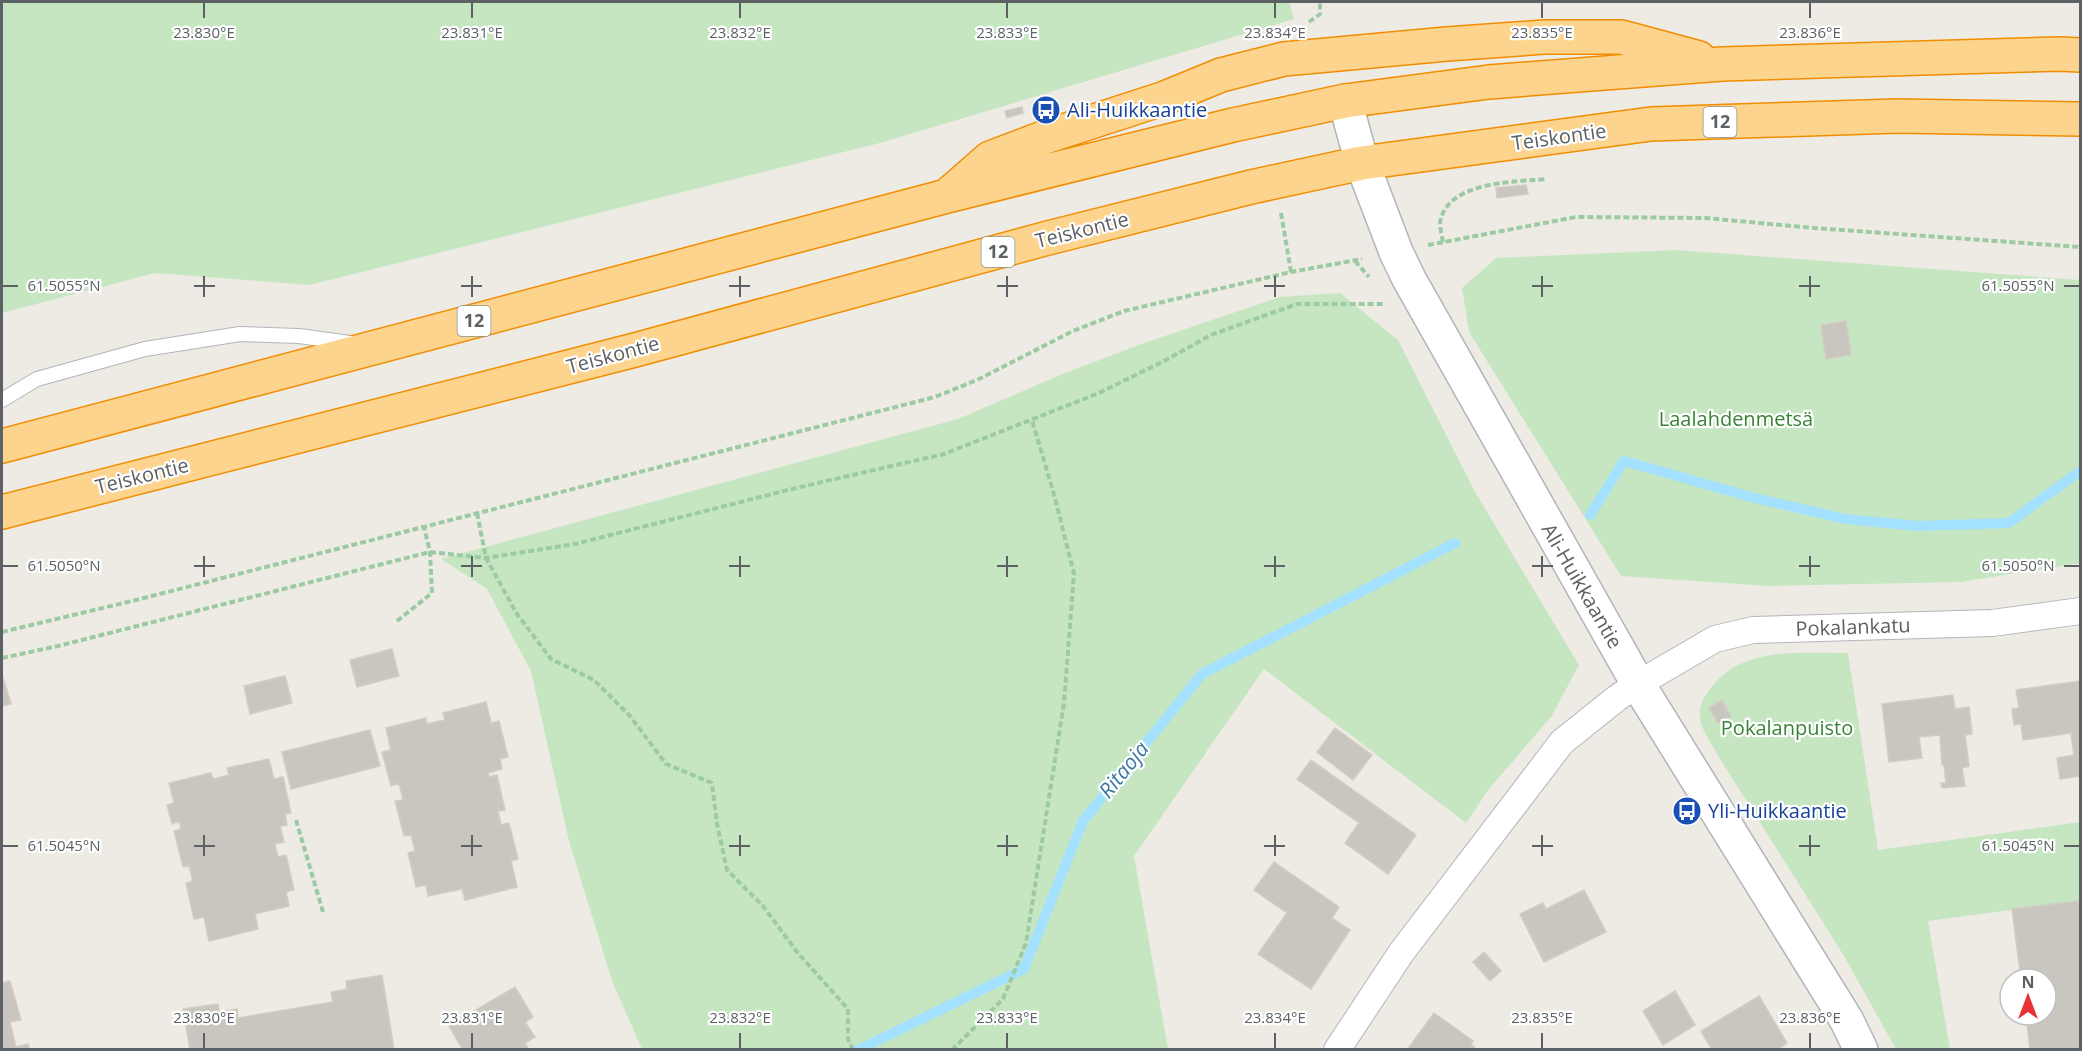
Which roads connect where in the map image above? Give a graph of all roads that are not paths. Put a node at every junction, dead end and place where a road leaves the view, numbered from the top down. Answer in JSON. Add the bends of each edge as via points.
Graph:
{"nodes":[{"id":1,"x":2080,"y":56,"type":"edge"},
{"id":2,"x":1722,"y":64,"type":"junction"},
{"id":3,"x":1345,"y":101,"type":"junction"},
{"id":4,"x":2080,"y":119,"type":"edge"},
{"id":5,"x":1362,"y":164,"type":"junction"},
{"id":6,"x":947,"y":196,"type":"junction"},
{"id":7,"x":376,"y":346,"type":"junction"},
{"id":8,"x":2,"y":400,"type":"edge"},
{"id":9,"x":2,"y":446,"type":"edge"},
{"id":10,"x":2,"y":512,"type":"edge"},
{"id":11,"x":2080,"y":611,"type":"edge"},
{"id":12,"x":1638,"y":684,"type":"junction"},
{"id":13,"x":1337,"y":1050,"type":"edge"},
{"id":14,"x":1861,"y":1050,"type":"edge"}],
"edges":[{"from":1,"to":2,"type":"highway","number":"12"},
{"from":2,"to":3,"type":"highway","number":"12","via":[[1489,82]]},
{"from":2,"to":6,"type":"highway","number":"12","via":[[1621,37],[1458,43],[1284,59],[1221,75],[990,158]]},
{"from":3,"to":5,"type":"street","name":"Ali-Huikkaantie"},
{"from":3,"to":6,"type":"highway","number":"12"},
{"from":4,"to":5,"type":"highway","name":"Teiskontie","number":"12","via":[[1897,116],[1651,124]]},
{"from":5,"to":10,"type":"highway","name":"Teiskontie","number":"12","via":[[1251,187],[1048,238],[635,350]]},
{"from":5,"to":12,"type":"street","name":"Ali-Huikkaantie","via":[[1409,279]]},
{"from":6,"to":7,"type":"highway","number":"12"},
{"from":7,"to":8,"type":"lane","via":[[299,336],[240,334],[144,349],[37,379]]},
{"from":7,"to":9,"type":"highway","number":"12"},
{"from":11,"to":12,"type":"street","name":"Pokalankatu","via":[[1992,623],[1753,630],[1715,639]]},
{"from":12,"to":13,"type":"street","via":[[1562,742],[1401,953]]},
{"from":12,"to":14,"type":"street","name":"Ali-Huikkaantie","via":[[1847,1021]]}]}
